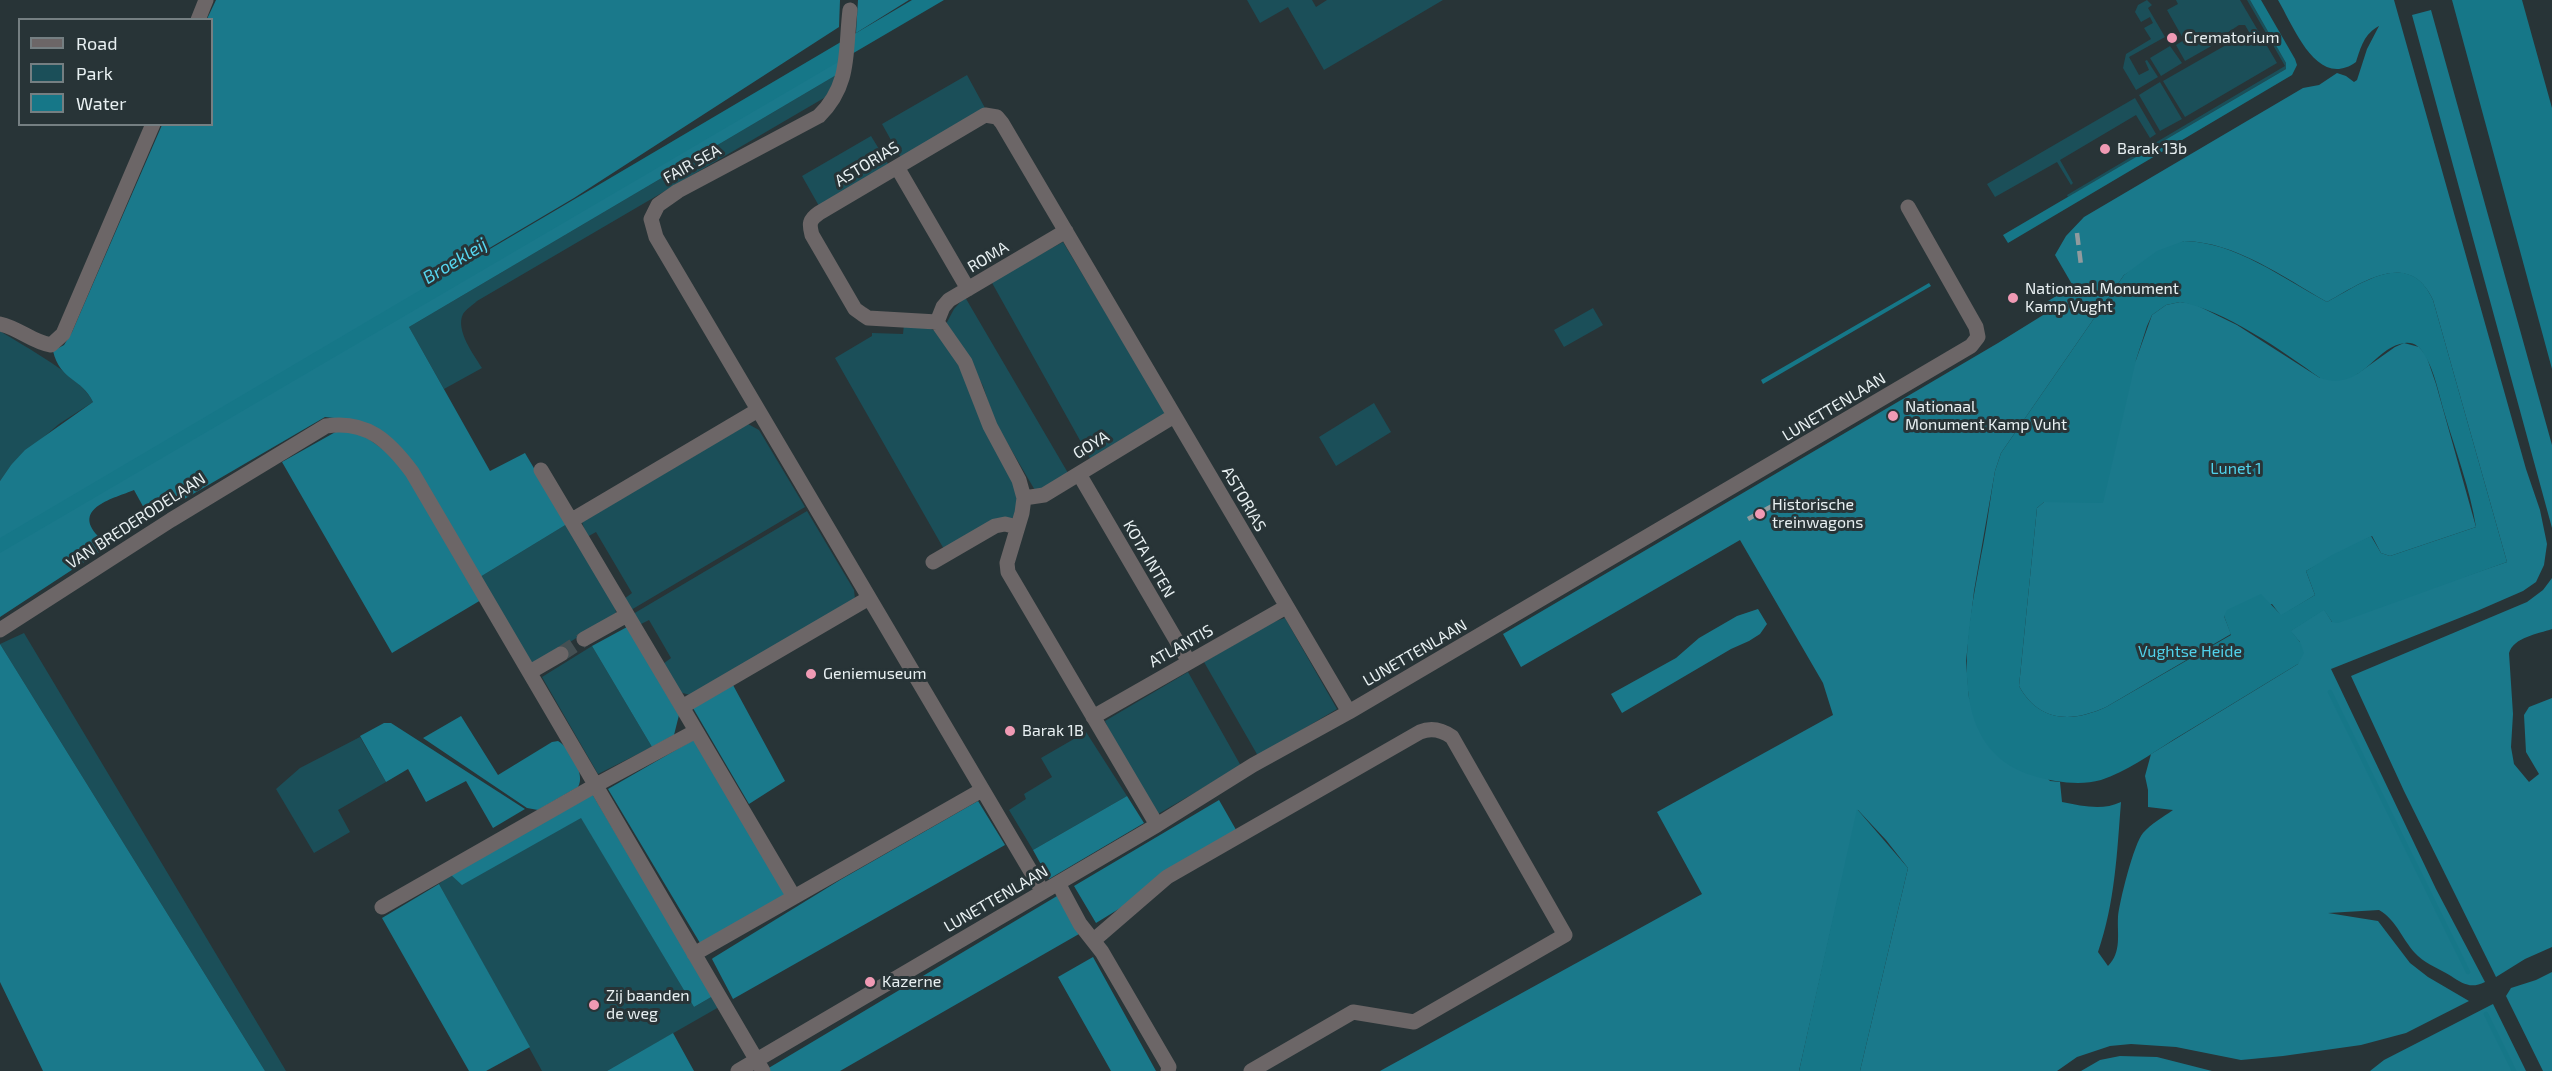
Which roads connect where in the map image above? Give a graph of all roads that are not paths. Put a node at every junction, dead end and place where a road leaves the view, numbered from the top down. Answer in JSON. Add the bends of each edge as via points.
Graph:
{"nodes":[{"id":1,"x":206,"y":0,"type":"edge"},
{"id":2,"x":850,"y":10,"type":"dead end"},
{"id":3,"x":199,"y":18,"type":"edge"},
{"id":4,"x":152,"y":126,"type":"edge"},
{"id":5,"x":897,"y":167,"type":"junction"},
{"id":6,"x":1908,"y":207,"type":"dead end"},
{"id":7,"x":1066,"y":231,"type":"junction"},
{"id":8,"x":968,"y":289,"type":"junction"},
{"id":9,"x":937,"y":322,"type":"junction"},
{"id":10,"x":0,"y":324,"type":"edge"},
{"id":11,"x":758,"y":410,"type":"junction"},
{"id":12,"x":1174,"y":416,"type":"junction"},
{"id":13,"x":541,"y":470,"type":"dead end"},
{"id":14,"x":1079,"y":474,"type":"junction"},
{"id":15,"x":1024,"y":498,"type":"junction"},
{"id":16,"x":572,"y":520,"type":"junction"},
{"id":17,"x":1017,"y":527,"type":"junction"},
{"id":18,"x":933,"y":562,"type":"dead end"},
{"id":19,"x":869,"y":598,"type":"junction"},
{"id":20,"x":1286,"y":607,"type":"junction"},
{"id":21,"x":627,"y":615,"type":"junction"},
{"id":22,"x":0,"y":630,"type":"edge"},
{"id":23,"x":584,"y":639,"type":"tunnel mouth"},
{"id":24,"x":561,"y":654,"type":"tunnel mouth"},
{"id":25,"x":1189,"y":662,"type":"junction"},
{"id":26,"x":530,"y":672,"type":"junction"},
{"id":27,"x":682,"y":707,"type":"junction"},
{"id":28,"x":1349,"y":712,"type":"junction"},
{"id":29,"x":1093,"y":717,"type":"junction"},
{"id":30,"x":696,"y":731,"type":"junction"},
{"id":31,"x":596,"y":785,"type":"junction"},
{"id":32,"x":982,"y":790,"type":"junction"},
{"id":33,"x":1157,"y":825,"type":"junction"},
{"id":34,"x":1058,"y":883,"type":"junction"},
{"id":35,"x":1043,"y":892,"type":"junction"},
{"id":36,"x":794,"y":897,"type":"junction"},
{"id":37,"x":382,"y":907,"type":"dead end"},
{"id":38,"x":1094,"y":940,"type":"junction"},
{"id":39,"x":694,"y":954,"type":"junction"},
{"id":40,"x":760,"y":1066,"type":"edge"},
{"id":41,"x":1174,"y":1070,"type":"edge"},
{"id":42,"x":738,"y":1071,"type":"edge"},
{"id":43,"x":1251,"y":1071,"type":"edge"}],
"edges":[{"from":1,"to":3,"type":"street"},
{"from":2,"to":11,"type":"street","name":"FAIR SEA","via":[[842,84],[819,116],[678,191],[658,205],[651,219],[656,237]]},
{"from":4,"to":10,"type":"street","via":[[63,334],[51,345],[38,343]]},
{"from":5,"to":7,"type":"street","name":"ASTORIAS","via":[[985,115],[997,117]]},
{"from":5,"to":8,"type":"street"},
{"from":5,"to":9,"type":"street","name":"ASTORIAS","via":[[819,213],[809,224],[855,309],[868,318]]},
{"from":6,"to":28,"type":"street","name":"LUNETTENLAAN","via":[[1976,327],[1978,338],[1971,346]]},
{"from":7,"to":8,"type":"street","name":"ROMA"},
{"from":7,"to":12,"type":"street","name":"ASTORIAS"},
{"from":8,"to":9,"type":"street","name":"ROMA","via":[[949,300]]},
{"from":9,"to":15,"type":"street","via":[[965,362]]},
{"from":11,"to":16,"type":"street"},
{"from":11,"to":19,"type":"street"},
{"from":12,"to":14,"type":"street","name":"GOYA"},
{"from":12,"to":20,"type":"street","name":"ASTORIAS"},
{"from":13,"to":16,"type":"street"},
{"from":14,"to":15,"type":"street","name":"GOYA","via":[[1044,495]]},
{"from":14,"to":25,"type":"street","name":"KOTA INTEN"},
{"from":15,"to":17,"type":"street"},
{"from":16,"to":21,"type":"street"},
{"from":17,"to":18,"type":"street","via":[[995,526]]},
{"from":17,"to":29,"type":"street","via":[[1008,572]]},
{"from":19,"to":27,"type":"street"},
{"from":19,"to":32,"type":"street"},
{"from":20,"to":25,"type":"street","name":"ATLANTIS"},
{"from":20,"to":28,"type":"street","name":"ASTORIAS"},
{"from":21,"to":23,"type":"street"},
{"from":21,"to":27,"type":"street"},
{"from":22,"to":26,"type":"street","name":"VAN BREDERODELAAN","via":[[293,444],[326,426],[339,424],[384,439],[412,472]]},
{"from":24,"to":26,"type":"street"},
{"from":25,"to":29,"type":"street","name":"ATLANTIS"},
{"from":26,"to":31,"type":"street","name":"VAN BREDERODELAAN"},
{"from":27,"to":30,"type":"street"},
{"from":28,"to":33,"type":"street","name":"LUNETTENLAAN","via":[[1253,765]]},
{"from":29,"to":33,"type":"street"},
{"from":30,"to":31,"type":"street"},
{"from":30,"to":36,"type":"street"},
{"from":31,"to":37,"type":"street"},
{"from":31,"to":39,"type":"street","name":"VAN BREDERODELAAN"},
{"from":32,"to":35,"type":"street"},
{"from":32,"to":36,"type":"street"},
{"from":33,"to":34,"type":"street","name":"LUNETTENLAAN"},
{"from":34,"to":35,"type":"street","name":"LUNETTENLAAN"},
{"from":34,"to":38,"type":"street","via":[[1080,924]]},
{"from":35,"to":40,"type":"street","name":"LUNETTENLAAN"},
{"from":36,"to":39,"type":"street"},
{"from":38,"to":41,"type":"street"},
{"from":38,"to":43,"type":"street","via":[[1167,877],[1420,732],[1438,730],[1452,738],[1565,935],[1414,1022],[1353,1012]]},
{"from":39,"to":40,"type":"street","name":"VAN BREDERODELAAN"},
{"from":40,"to":42,"type":"street","name":"LUNETTENLAAN"}]}
